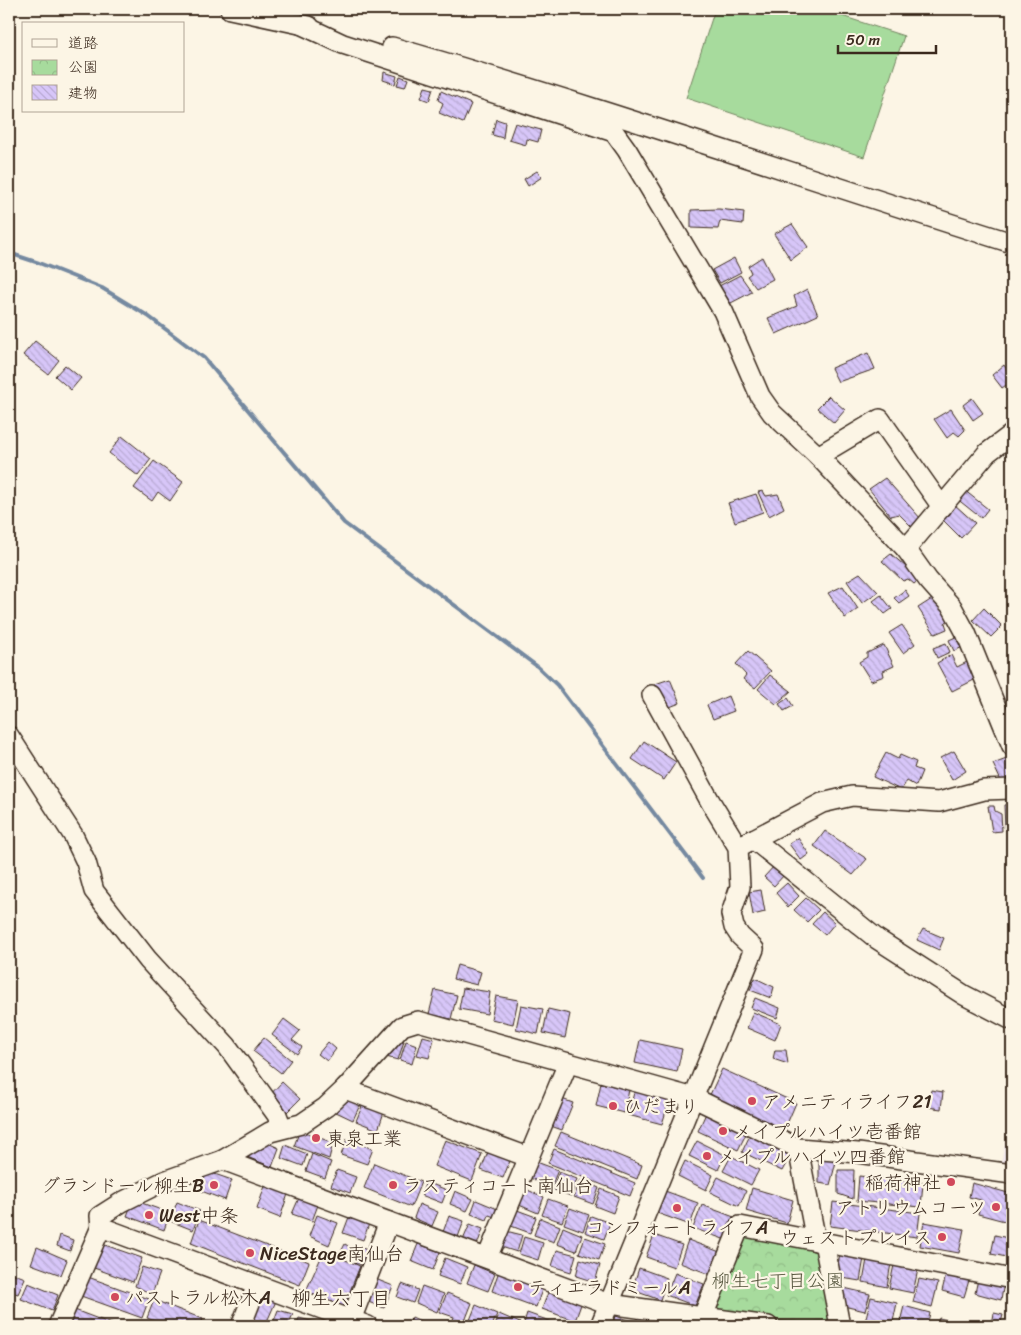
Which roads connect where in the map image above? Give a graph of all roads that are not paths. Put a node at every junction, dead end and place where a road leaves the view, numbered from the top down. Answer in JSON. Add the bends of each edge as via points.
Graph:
{"nodes":[{"id":1,"x":230,"y":9,"type":"edge"},
{"id":2,"x":298,"y":23,"type":"junction"},
{"id":3,"x":1012,"y":242,"type":"edge"},
{"id":4,"x":1012,"y":434,"type":"edge"},
{"id":5,"x":818,"y":456,"type":"junction"},
{"id":6,"x":942,"y":507,"type":"junction"},
{"id":7,"x":906,"y":549,"type":"junction"},
{"id":8,"x":652,"y":695,"type":"dead end"},
{"id":9,"x":9,"y":736,"type":"edge"},
{"id":10,"x":1012,"y":746,"type":"edge"},
{"id":11,"x":1012,"y":789,"type":"edge"},
{"id":12,"x":746,"y":843,"type":"junction"},
{"id":13,"x":1012,"y":1020,"type":"edge"},
{"id":14,"x":568,"y":1064,"type":"junction"},
{"id":15,"x":345,"y":1089,"type":"junction"},
{"id":16,"x":694,"y":1098,"type":"junction"},
{"id":17,"x":282,"y":1128,"type":"junction"},
{"id":18,"x":798,"y":1148,"type":"junction"},
{"id":19,"x":528,"y":1157,"type":"junction"},
{"id":20,"x":223,"y":1160,"type":"junction"},
{"id":21,"x":1012,"y":1174,"type":"edge"},
{"id":22,"x":389,"y":1222,"type":"junction"},
{"id":23,"x":101,"y":1226,"type":"junction"},
{"id":24,"x":820,"y":1242,"type":"junction"},
{"id":25,"x":487,"y":1258,"type":"junction"},
{"id":26,"x":1012,"y":1278,"type":"edge"},
{"id":27,"x":257,"y":1285,"type":"junction"},
{"id":28,"x":609,"y":1304,"type":"junction"},
{"id":29,"x":704,"y":1316,"type":"junction"},
{"id":30,"x":351,"y":1320,"type":"junction"},
{"id":31,"x":58,"y":1326,"type":"edge"},
{"id":32,"x":242,"y":1326,"type":"edge"},
{"id":33,"x":368,"y":1326,"type":"edge"},
{"id":34,"x":600,"y":1326,"type":"edge"},
{"id":35,"x":763,"y":1326,"type":"edge"},
{"id":36,"x":840,"y":1326,"type":"edge"}],
"edges":[{"from":1,"to":2,"type":"street"},
{"from":2,"to":3,"type":"street","via":[[496,77]]},
{"from":2,"to":5,"type":"street","via":[[343,44],[614,132],[723,311],[760,396],[772,413]]},
{"from":4,"to":6,"type":"street","via":[[987,453]]},
{"from":5,"to":6,"type":"street","via":[[880,420]]},
{"from":5,"to":7,"type":"street"},
{"from":6,"to":7,"type":"street"},
{"from":7,"to":10,"type":"street","via":[[952,607],[966,633]]},
{"from":8,"to":12,"type":"street","via":[[724,826]]},
{"from":9,"to":17,"type":"street","via":[[73,835],[86,862],[94,891],[148,960],[227,1046],[277,1115]]},
{"from":11,"to":12,"type":"street","via":[[984,790],[939,802],[852,796],[822,803]]},
{"from":12,"to":13,"type":"street","via":[[877,939],[964,995]]},
{"from":12,"to":16,"type":"street","via":[[740,887],[731,914],[734,927],[754,949]]},
{"from":14,"to":15,"type":"street","via":[[418,1021],[402,1026]]},
{"from":14,"to":16,"type":"street"},
{"from":14,"to":19,"type":"street"},
{"from":15,"to":17,"type":"street","via":[[301,1124]]},
{"from":15,"to":19,"type":"street"},
{"from":16,"to":18,"type":"street"},
{"from":16,"to":28,"type":"street"},
{"from":17,"to":20,"type":"street"},
{"from":18,"to":21,"type":"street"},
{"from":18,"to":24,"type":"street"},
{"from":19,"to":25,"type":"street"},
{"from":20,"to":22,"type":"street"},
{"from":20,"to":23,"type":"street","via":[[164,1181],[122,1202],[100,1216]]},
{"from":22,"to":25,"type":"street"},
{"from":22,"to":30,"type":"street"},
{"from":23,"to":27,"type":"street"},
{"from":23,"to":31,"type":"street"},
{"from":24,"to":26,"type":"street"},
{"from":24,"to":29,"type":"street","via":[[740,1226]]},
{"from":24,"to":36,"type":"street"},
{"from":25,"to":28,"type":"street"},
{"from":27,"to":30,"type":"street"},
{"from":27,"to":32,"type":"street"},
{"from":28,"to":29,"type":"street"},
{"from":28,"to":34,"type":"street"},
{"from":29,"to":35,"type":"street"},
{"from":30,"to":33,"type":"street"}]}
